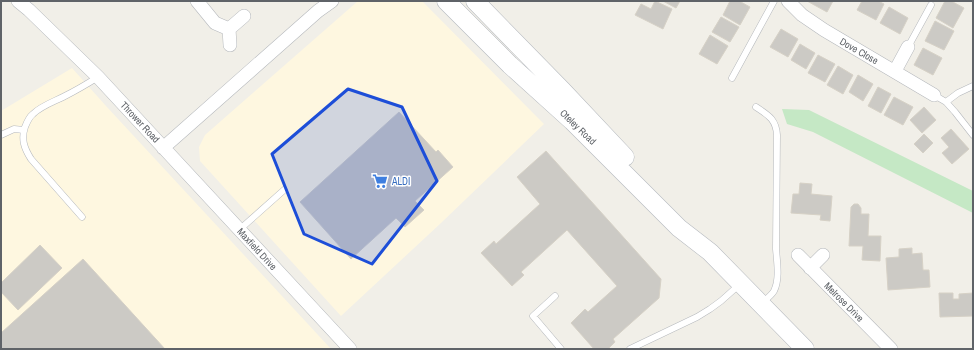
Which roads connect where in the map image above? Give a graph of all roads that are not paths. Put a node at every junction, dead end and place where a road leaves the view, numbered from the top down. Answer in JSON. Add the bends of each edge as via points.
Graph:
{"nodes":[{"id":1,"x":18,"y":1,"type":"edge"},
{"id":2,"x":197,"y":1,"type":"edge"},
{"id":3,"x":332,"y":1,"type":"edge"},
{"id":4,"x":446,"y":1,"type":"edge"},
{"id":5,"x":475,"y":1,"type":"edge"},
{"id":6,"x":774,"y":1,"type":"edge"},
{"id":7,"x":792,"y":3,"type":"edge"},
{"id":8,"x":323,"y":5,"type":"edge"},
{"id":9,"x":931,"y":5,"type":"dead end"},
{"id":10,"x":33,"y":6,"type":"edge"},
{"id":11,"x":244,"y":16,"type":"dead end"},
{"id":12,"x":229,"y":29,"type":"junction"},
{"id":13,"x":230,"y":45,"type":"dead end"},
{"id":14,"x":908,"y":47,"type":"joint"},
{"id":15,"x":895,"y":71,"type":"junction"},
{"id":16,"x":98,"y":77,"type":"junction"},
{"id":17,"x":732,"y":78,"type":"dead end"},
{"id":18,"x":973,"y":86,"type":"edge"},
{"id":19,"x":934,"y":95,"type":"joint"},
{"id":20,"x":946,"y":102,"type":"junction"},
{"id":21,"x":756,"y":106,"type":"dead end"},
{"id":22,"x":24,"y":130,"type":"junction"},
{"id":23,"x":1,"y":135,"type":"edge"},
{"id":24,"x":973,"y":135,"type":"edge"},
{"id":25,"x":164,"y":148,"type":"junction"},
{"id":26,"x":284,"y":190,"type":"dead end"},
{"id":27,"x":82,"y":217,"type":"dead end"},
{"id":28,"x":239,"y":230,"type":"junction"},
{"id":29,"x":710,"y":252,"type":"junction"},
{"id":30,"x":798,"y":255,"type":"dead end"},
{"id":31,"x":823,"y":255,"type":"dead end"},
{"id":32,"x":810,"y":268,"type":"junction"},
{"id":33,"x":740,"y":284,"type":"junction"},
{"id":34,"x":555,"y":296,"type":"dead end"},
{"id":35,"x":761,"y":304,"type":"junction"},
{"id":36,"x":350,"y":349,"type":"edge"},
{"id":37,"x":561,"y":349,"type":"edge"},
{"id":38,"x":630,"y":349,"type":"edge"},
{"id":39,"x":805,"y":349,"type":"edge"},
{"id":40,"x":891,"y":349,"type":"edge"}],
"edges":[{"from":1,"to":10,"type":"street","name":"Thrower Road"},
{"from":2,"to":12,"type":"street","via":[[216,23]]},
{"from":3,"to":8,"type":"street","name":"Thrower Road"},
{"from":4,"to":29,"type":"main road","name":"Oteley Road","via":[[679,228]]},
{"from":5,"to":29,"type":"main road","name":"Oteley Road","via":[[686,221]]},
{"from":6,"to":17,"type":"lane"},
{"from":7,"to":15,"type":"street","name":"Dove Close","via":[[802,15],[824,30]]},
{"from":8,"to":25,"type":"street","name":"Thrower Road"},
{"from":9,"to":14,"type":"lane"},
{"from":10,"to":16,"type":"street","name":"Thrower Road"},
{"from":11,"to":12,"type":"street"},
{"from":12,"to":13,"type":"street"},
{"from":14,"to":15,"type":"street"},
{"from":15,"to":19,"type":"street","name":"Dove Close"},
{"from":16,"to":22,"type":"lane","via":[[41,108],[33,114]]},
{"from":16,"to":25,"type":"street","name":"Thrower Road"},
{"from":18,"to":20,"type":"lane"},
{"from":19,"to":20,"type":"lane"},
{"from":20,"to":24,"type":"lane"},
{"from":21,"to":35,"type":"lane","via":[[774,122],[777,135],[777,280],[772,294]]},
{"from":22,"to":23,"type":"lane","via":[[14,129]]},
{"from":22,"to":27,"type":"lane","via":[[25,150],[31,159]]},
{"from":25,"to":28,"type":"street","name":"Maxfield Drive"},
{"from":26,"to":28,"type":"lane"},
{"from":28,"to":36,"type":"street","name":"Maxfield Drive"},
{"from":29,"to":33,"type":"main road","name":"Oteley Road"},
{"from":30,"to":32,"type":"street","name":"Melrose Drive"},
{"from":31,"to":32,"type":"street"},
{"from":32,"to":40,"type":"street","name":"Melrose Drive"},
{"from":33,"to":35,"type":"main road","name":"Oteley Road"},
{"from":33,"to":38,"type":"lane","via":[[697,317]]},
{"from":34,"to":37,"type":"lane","via":[[533,316]]},
{"from":35,"to":39,"type":"main road","name":"Oteley Road"}]}
